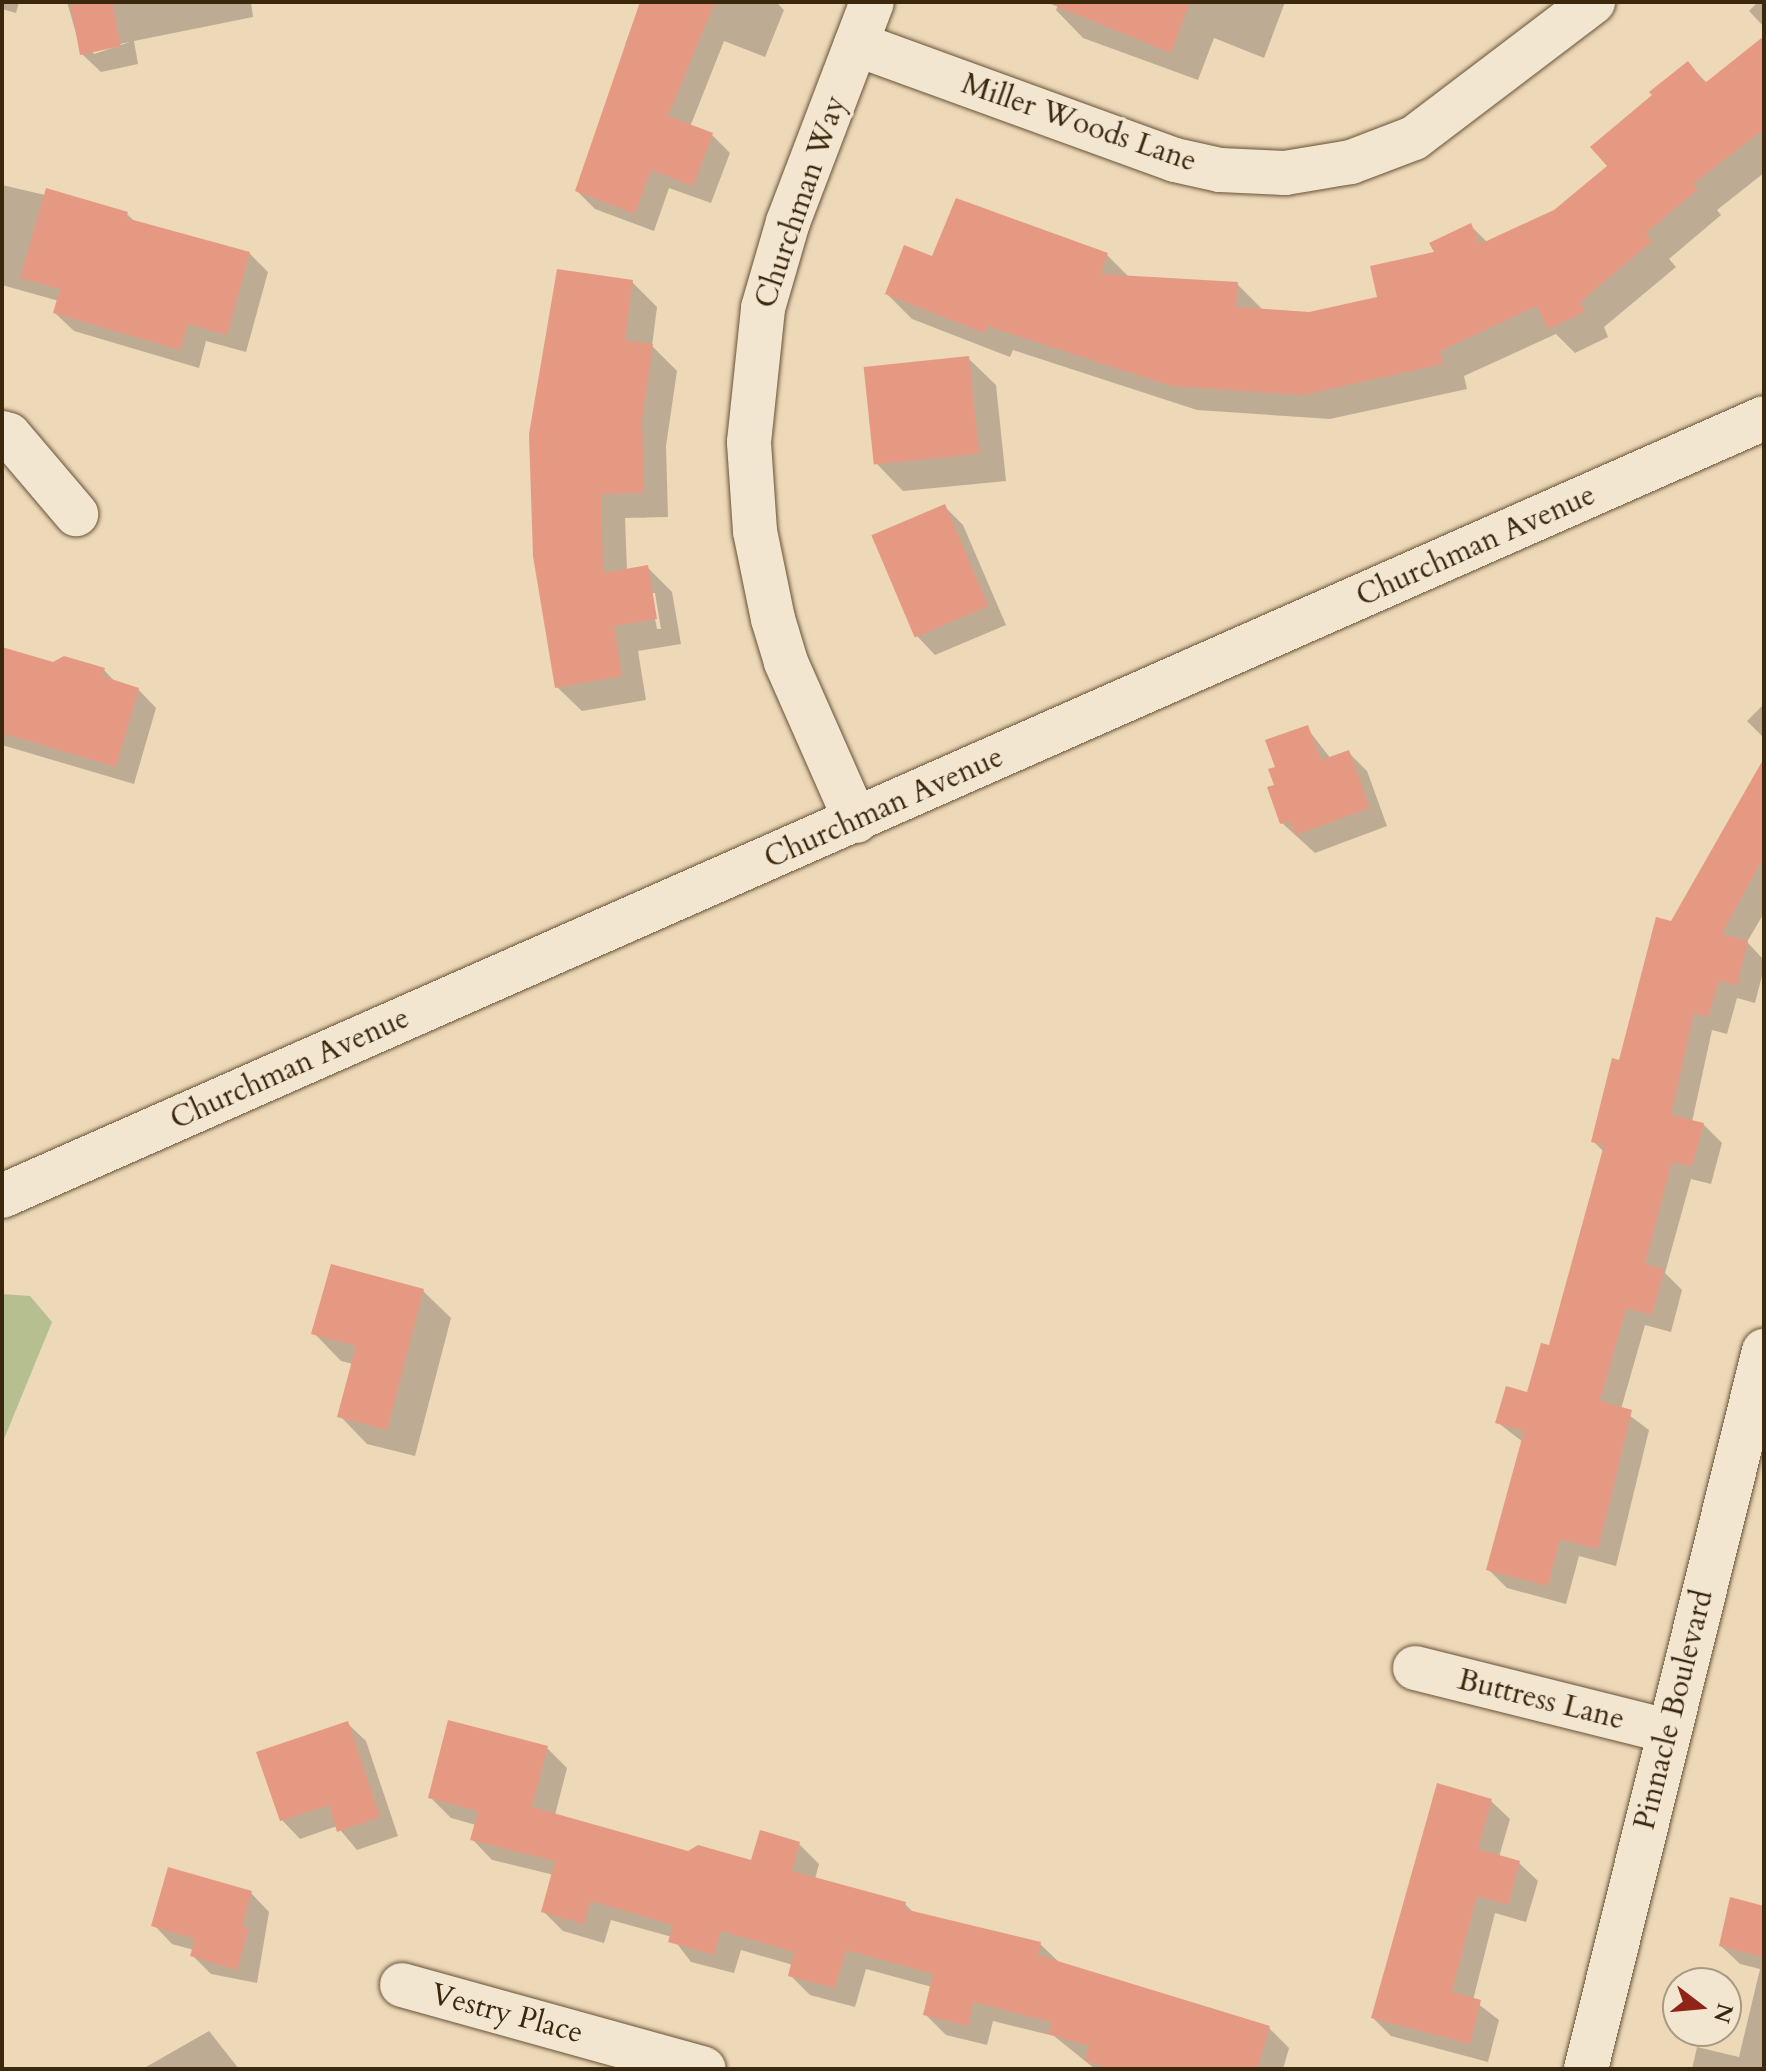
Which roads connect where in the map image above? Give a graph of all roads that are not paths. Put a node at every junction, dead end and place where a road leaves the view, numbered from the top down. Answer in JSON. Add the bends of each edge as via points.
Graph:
{"nodes":[{"id":1,"x":872,"y":2,"type":"edge"},
{"id":2,"x":1593,"y":2,"type":"edge"},
{"id":3,"x":856,"y":44,"type":"junction"},
{"id":4,"x":1764,"y":418,"type":"edge"},
{"id":5,"x":2,"y":433,"type":"edge"},
{"id":6,"x":76,"y":514,"type":"dead end"},
{"id":7,"x":856,"y":821,"type":"junction"},
{"id":8,"x":2,"y":1196,"type":"edge"},
{"id":9,"x":1764,"y":1351,"type":"edge"},
{"id":10,"x":1415,"y":1668,"type":"dead end"},
{"id":11,"x":1667,"y":1731,"type":"junction"},
{"id":12,"x":402,"y":1985,"type":"dead end"},
{"id":13,"x":704,"y":2069,"type":"edge"},
{"id":14,"x":1586,"y":2069,"type":"edge"}],
"edges":[{"from":1,"to":3,"type":"street","name":"Churchman Way"},
{"from":2,"to":3,"type":"street","name":"Miller Woods Lane","via":[[1414,138],[1351,162],[1285,173],[1220,170],[1175,160]]},
{"from":3,"to":7,"type":"street","name":"Churchman Way","via":[[788,222],[763,308],[749,442],[755,531],[773,619],[786,662]]},
{"from":4,"to":7,"type":"street","name":"Churchman Avenue"},
{"from":5,"to":6,"type":"street"},
{"from":7,"to":8,"type":"street","name":"Churchman Avenue"},
{"from":9,"to":11,"type":"street","name":"Pinnacle Boulevard"},
{"from":10,"to":11,"type":"street","name":"Buttress Lane"},
{"from":11,"to":14,"type":"street","name":"Pinnacle Boulevard"},
{"from":12,"to":13,"type":"street","name":"Vestry Place"}]}
